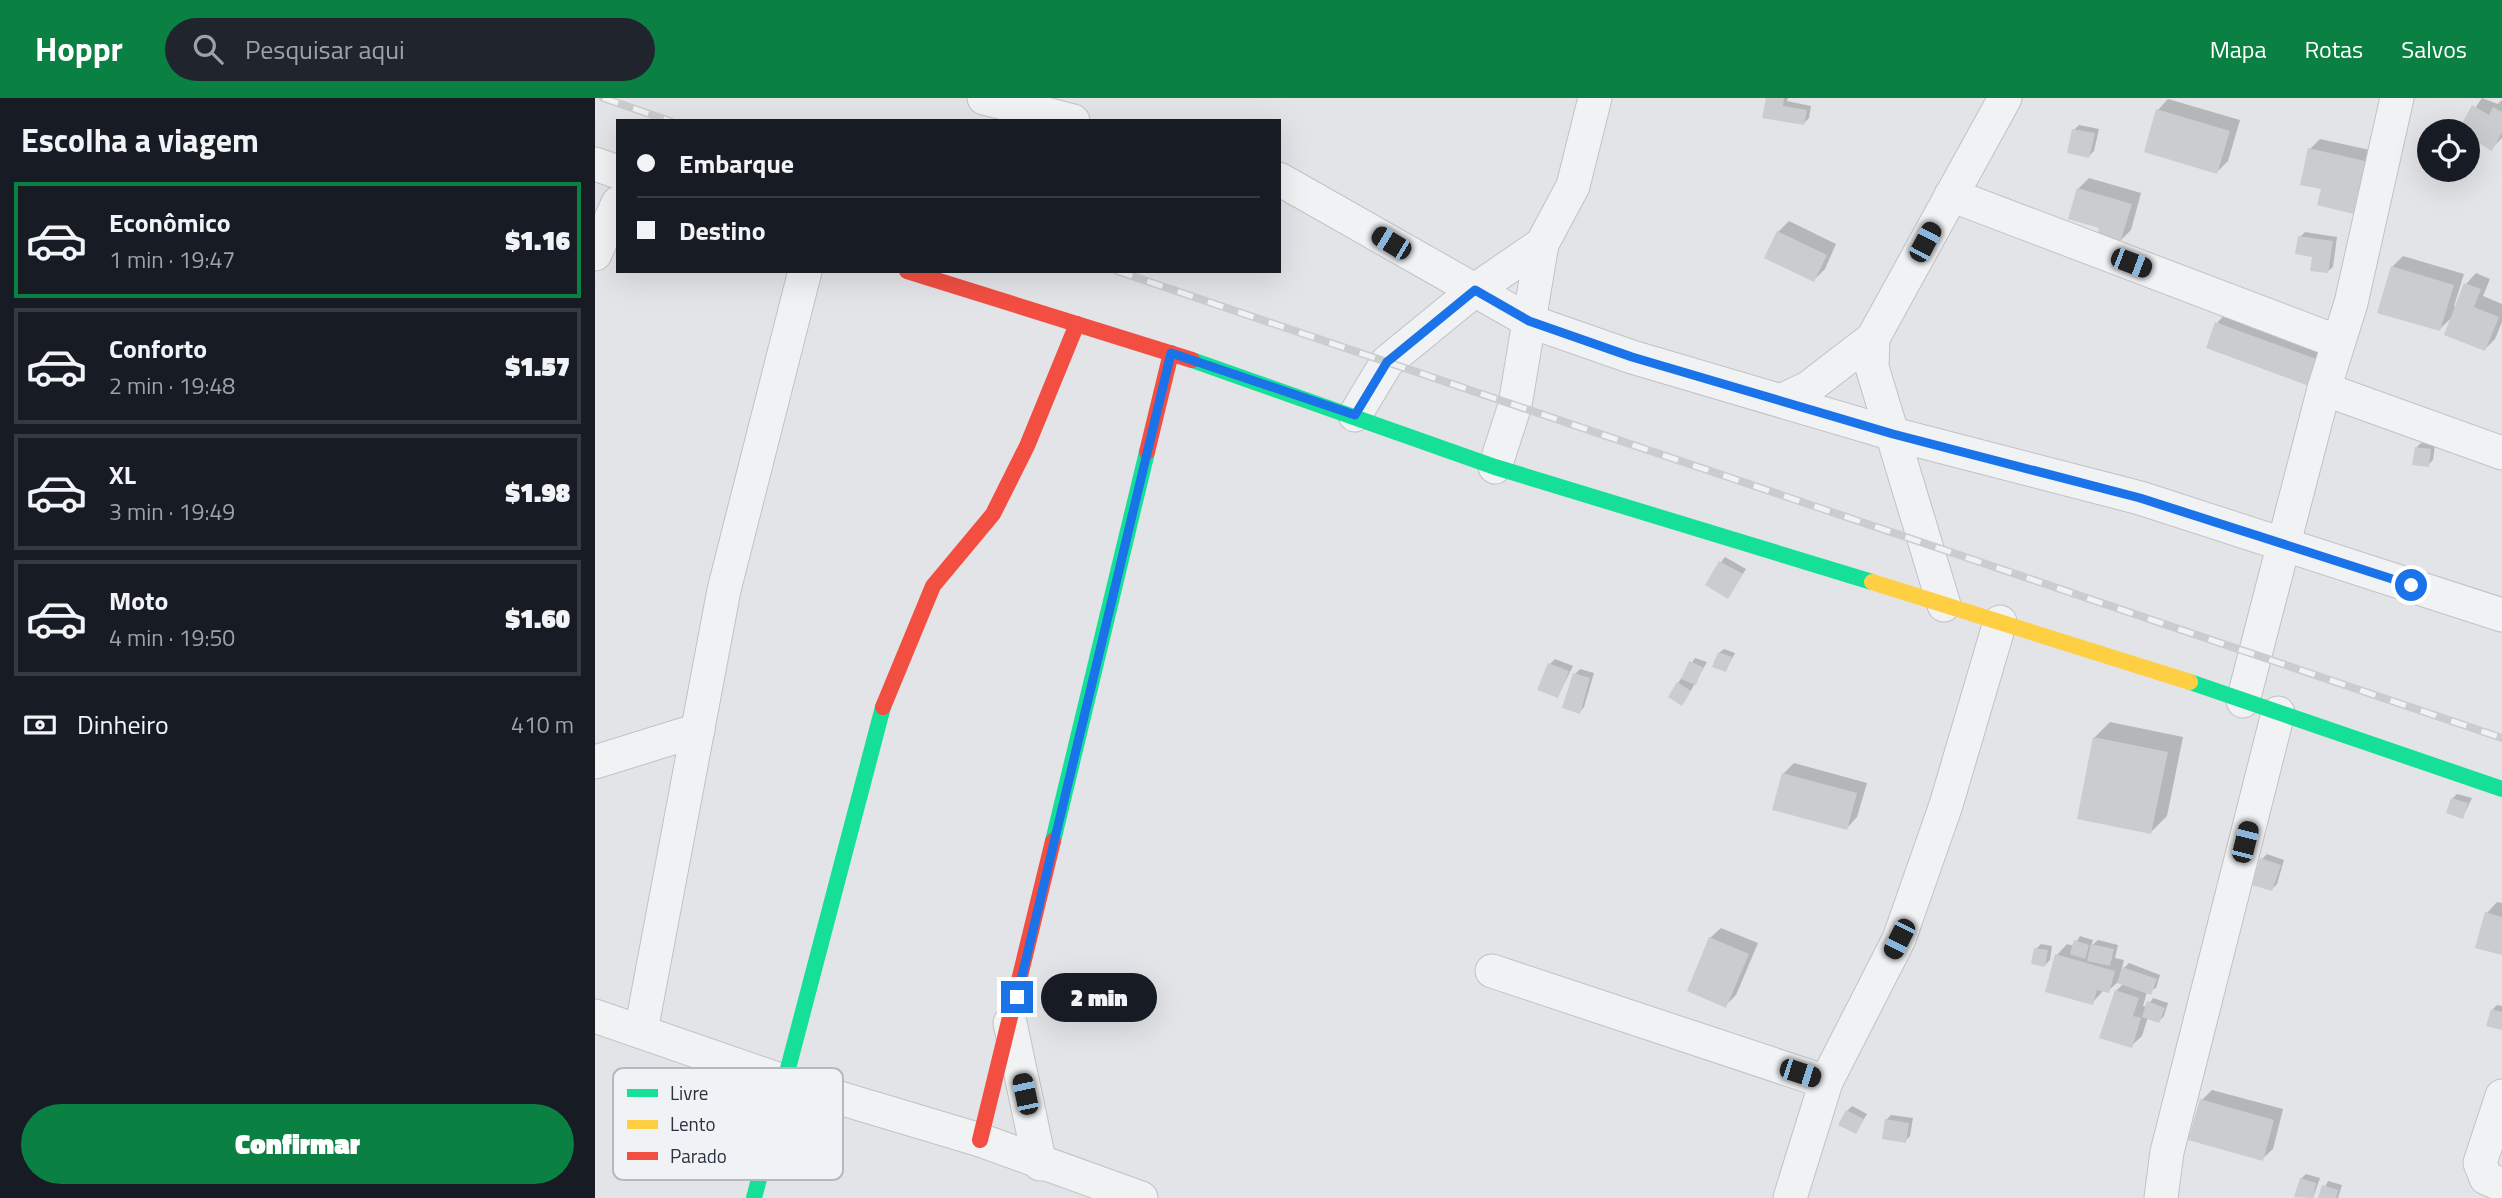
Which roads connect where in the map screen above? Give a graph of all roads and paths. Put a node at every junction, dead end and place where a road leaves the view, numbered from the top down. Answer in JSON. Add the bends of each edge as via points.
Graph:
{"nodes":[{"id":1,"x":1595,"y":98,"type":"edge"},
{"id":2,"x":2005,"y":98,"type":"edge"},
{"id":3,"x":2397,"y":98,"type":"edge"},
{"id":4,"x":992,"y":99,"type":"edge"},
{"id":5,"x":1066,"y":119,"type":"edge"},
{"id":6,"x":595,"y":164,"type":"edge"},
{"id":7,"x":616,"y":171,"type":"edge"},
{"id":8,"x":1281,"y":180,"type":"edge"},
{"id":9,"x":1951,"y":195,"type":"junction"},
{"id":10,"x":616,"y":207,"type":"edge"},
{"id":11,"x":1542,"y":244,"type":"junction"},
{"id":12,"x":595,"y":254,"type":"edge"},
{"id":13,"x":804,"y":273,"type":"edge"},
{"id":14,"x":913,"y":273,"type":"edge"},
{"id":15,"x":1475,"y":290,"type":"junction"},
{"id":16,"x":1529,"y":321,"type":"junction"},
{"id":17,"x":1077,"y":324,"type":"junction"},
{"id":18,"x":1873,"y":338,"type":"junction"},
{"id":19,"x":2338,"y":342,"type":"junction"},
{"id":20,"x":1171,"y":353,"type":"junction"},
{"id":21,"x":2324,"y":389,"type":"junction"},
{"id":22,"x":1783,"y":400,"type":"junction"},
{"id":23,"x":1355,"y":415,"type":"junction"},
{"id":24,"x":1893,"y":434,"type":"junction"},
{"id":25,"x":2502,"y":453,"type":"edge"},
{"id":26,"x":1495,"y":467,"type":"junction"},
{"id":27,"x":2285,"y":547,"type":"junction"},
{"id":28,"x":1944,"y":605,"type":"junction"},
{"id":29,"x":2502,"y":615,"type":"edge"},
{"id":30,"x":2000,"y":622,"type":"junction"},
{"id":31,"x":2243,"y":701,"type":"junction"},
{"id":32,"x":2278,"y":713,"type":"junction"},
{"id":33,"x":698,"y":730,"type":"junction"},
{"id":34,"x":595,"y":762,"type":"edge"},
{"id":35,"x":2502,"y":789,"type":"edge"},
{"id":36,"x":1492,"y":971,"type":"dead end"},
{"id":37,"x":595,"y":1016,"type":"edge"},
{"id":38,"x":1010,"y":1023,"type":"junction"},
{"id":39,"x":641,"y":1031,"type":"junction"},
{"id":40,"x":746,"y":1068,"type":"edge"},
{"id":41,"x":786,"y":1068,"type":"edge"},
{"id":42,"x":1826,"y":1082,"type":"junction"},
{"id":43,"x":2502,"y":1096,"type":"edge"},
{"id":44,"x":843,"y":1099,"type":"edge"},
{"id":45,"x":980,"y":1140,"type":"junction"},
{"id":46,"x":1040,"y":1164,"type":"junction"},
{"id":47,"x":758,"y":1180,"type":"edge"},
{"id":48,"x":2502,"y":1185,"type":"edge"},
{"id":49,"x":754,"y":1198,"type":"edge"},
{"id":50,"x":1141,"y":1198,"type":"edge"},
{"id":51,"x":1790,"y":1198,"type":"edge"},
{"id":52,"x":2161,"y":1198,"type":"edge"}],
"edges":[{"from":1,"to":11,"type":"street","via":[[1573,186]]},
{"from":2,"to":9,"type":"street"},
{"from":3,"to":19,"type":"street"},
{"from":4,"to":5,"type":"street"},
{"from":6,"to":7,"type":"street"},
{"from":8,"to":15,"type":"street"},
{"from":9,"to":18,"type":"street"},
{"from":9,"to":19,"type":"street"},
{"from":10,"to":12,"type":"street"},
{"from":11,"to":15,"type":"street"},
{"from":11,"to":16,"type":"street"},
{"from":13,"to":33,"type":"street","via":[[724,590]]},
{"from":14,"to":17,"type":"street"},
{"from":15,"to":16,"type":"street"},
{"from":15,"to":23,"type":"street","via":[[1387,362]]},
{"from":16,"to":22,"type":"street","via":[[1632,357]]},
{"from":16,"to":26,"type":"street","via":[[1515,405]]},
{"from":17,"to":20,"type":"street"},
{"from":17,"to":41,"type":"street","via":[[1027,446],[993,514],[933,586],[884,702]]},
{"from":18,"to":22,"type":"street","via":[[1808,388]]},
{"from":18,"to":24,"type":"street","via":[[1872,367]]},
{"from":19,"to":21,"type":"street"},
{"from":20,"to":23,"type":"street"},
{"from":20,"to":38,"type":"street"},
{"from":21,"to":25,"type":"street"},
{"from":21,"to":27,"type":"street"},
{"from":22,"to":24,"type":"street"},
{"from":23,"to":26,"type":"street"},
{"from":24,"to":27,"type":"street","via":[[2140,498]]},
{"from":24,"to":28,"type":"street"},
{"from":26,"to":28,"type":"street"},
{"from":27,"to":29,"type":"street"},
{"from":27,"to":31,"type":"street"},
{"from":28,"to":30,"type":"street"},
{"from":30,"to":31,"type":"street"},
{"from":30,"to":42,"type":"street","via":[[1946,805],[1899,939]]},
{"from":31,"to":32,"type":"street"},
{"from":32,"to":35,"type":"street"},
{"from":32,"to":52,"type":"street","via":[[2167,1152]]},
{"from":33,"to":34,"type":"street"},
{"from":33,"to":39,"type":"street"},
{"from":36,"to":42,"type":"street"},
{"from":37,"to":39,"type":"street"},
{"from":38,"to":45,"type":"street"},
{"from":38,"to":46,"type":"street"},
{"from":39,"to":40,"type":"street"},
{"from":42,"to":51,"type":"street"},
{"from":43,"to":48,"type":"street","via":[[2480,1163],[2486,1178]]},
{"from":44,"to":45,"type":"street"},
{"from":45,"to":46,"type":"street"},
{"from":46,"to":50,"type":"street"},
{"from":47,"to":49,"type":"street"}]}
